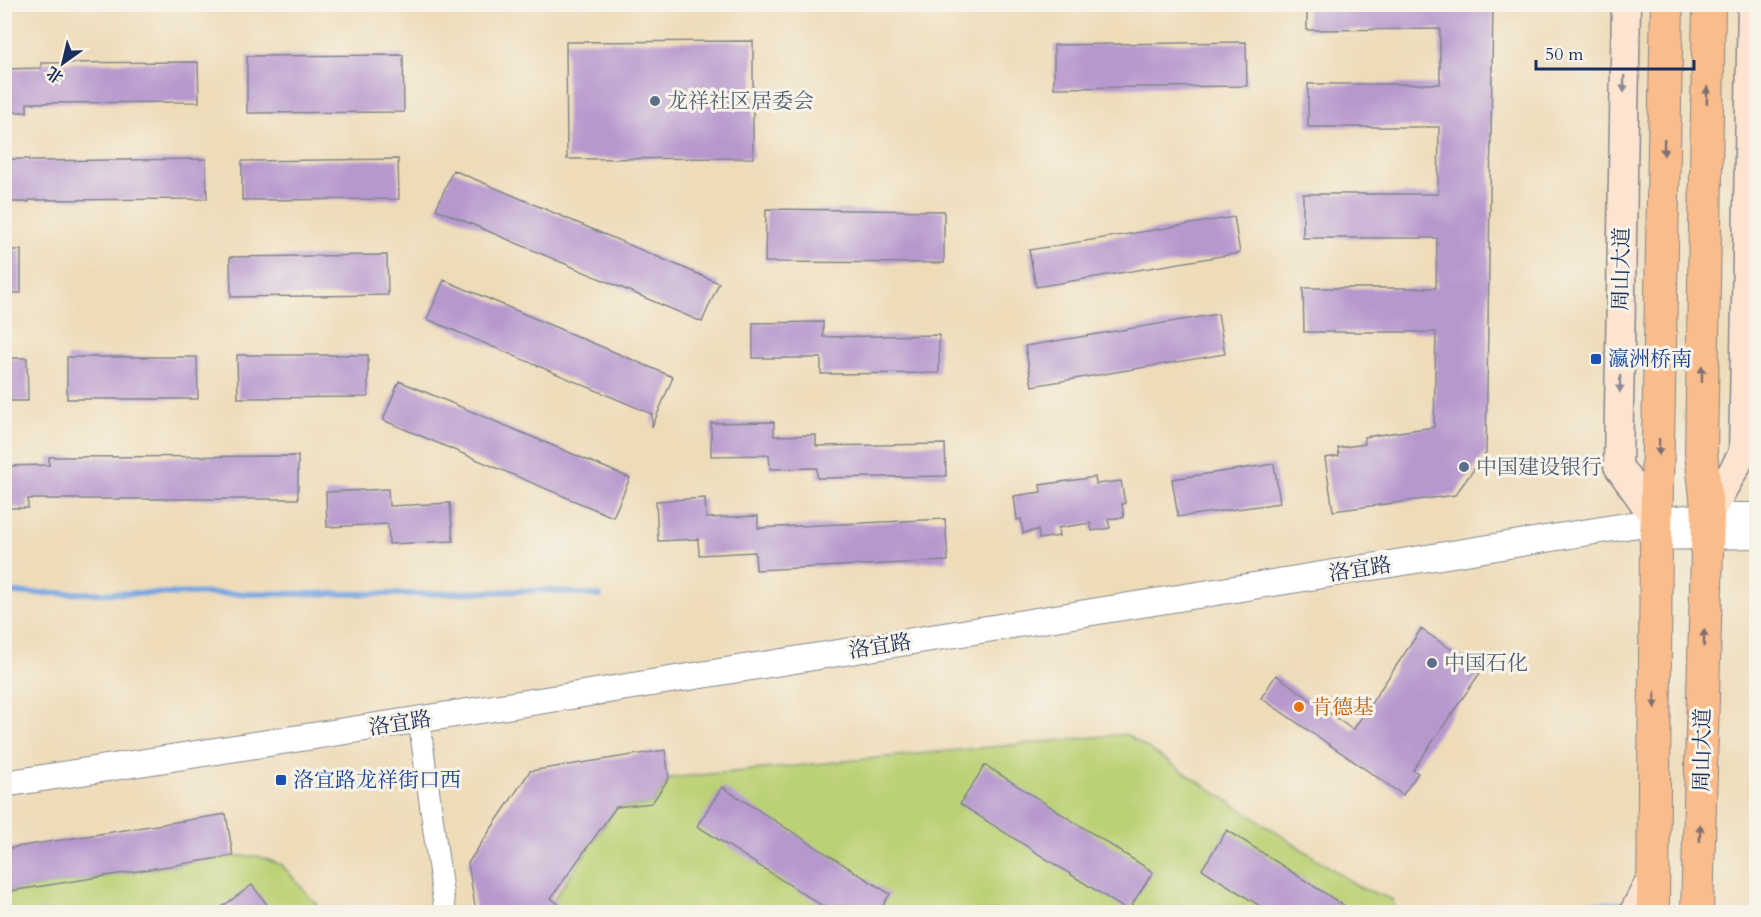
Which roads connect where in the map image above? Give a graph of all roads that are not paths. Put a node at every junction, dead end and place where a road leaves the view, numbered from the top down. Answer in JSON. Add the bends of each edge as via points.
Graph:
{"nodes":[{"id":1,"x":1626,"y":4,"type":"edge"},
{"id":2,"x":1667,"y":4,"type":"edge"},
{"id":3,"x":1709,"y":4,"type":"edge"},
{"id":4,"x":1752,"y":4,"type":"edge"},
{"id":5,"x":1756,"y":516,"type":"edge"},
{"id":6,"x":1707,"y":526,"type":"junction"},
{"id":7,"x":1656,"y":529,"type":"junction"},
{"id":8,"x":1756,"y":535,"type":"edge"},
{"id":9,"x":420,"y":728,"type":"junction"},
{"id":10,"x":4,"y":784,"type":"edge"},
{"id":11,"x":4,"y":800,"type":"edge"},
{"id":12,"x":1699,"y":871,"type":"junction"},
{"id":13,"x":1654,"y":873,"type":"junction"},
{"id":14,"x":445,"y":912,"type":"edge"},
{"id":15,"x":1634,"y":912,"type":"edge"},
{"id":16,"x":1653,"y":912,"type":"edge"},
{"id":17,"x":1697,"y":912,"type":"edge"},
{"id":18,"x":1710,"y":912,"type":"edge"}],
"edges":[{"from":1,"to":7,"type":"main road","name":"周山大道","one_way":true,"via":[[1618,466]]},
{"from":2,"to":7,"type":"main road","name":"周山大道","one_way":true},
{"from":6,"to":3,"type":"main road","name":"周山大道","one_way":true,"via":[[1701,453]]},
{"from":4,"to":6,"type":"main road","name":"周山大道","via":[[1743,453]]},
{"from":5,"to":6,"type":"street","name":"洛宜路"},
{"from":6,"to":7,"type":"street","name":"洛宜路"},
{"from":6,"to":8,"type":"street","name":"洛宜路"},
{"from":12,"to":6,"type":"main road","name":"周山大道","one_way":true},
{"from":7,"to":9,"type":"street","name":"洛宜路"},
{"from":7,"to":13,"type":"main road","name":"周山大道","one_way":true},
{"from":9,"to":10,"type":"street","name":"洛宜路"},
{"from":9,"to":11,"type":"street","name":"洛宜路"},
{"from":9,"to":14,"type":"street"},
{"from":12,"to":17,"type":"main road","name":"周山大道"},
{"from":12,"to":18,"type":"main road"},
{"from":13,"to":15,"type":"main road"},
{"from":13,"to":16,"type":"main road","name":"周山大道"}]}
